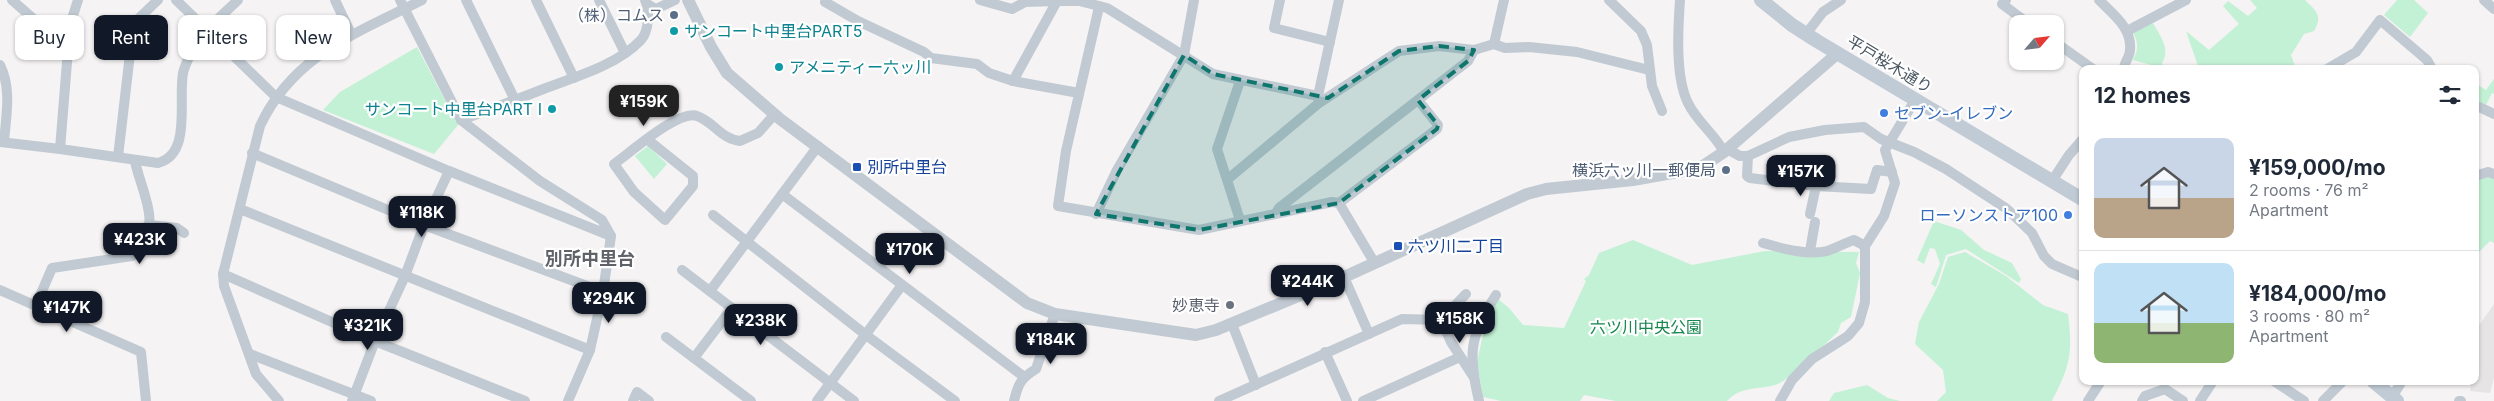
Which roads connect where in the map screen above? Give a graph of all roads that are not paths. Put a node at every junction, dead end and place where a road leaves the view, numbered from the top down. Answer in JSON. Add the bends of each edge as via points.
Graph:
{"nodes":[{"id":1,"x":12,"y":0,"type":"edge"},
{"id":2,"x":78,"y":0,"type":"edge"},
{"id":3,"x":158,"y":0,"type":"edge"},
{"id":4,"x":176,"y":0,"type":"edge"},
{"id":5,"x":238,"y":0,"type":"edge"},
{"id":6,"x":335,"y":0,"type":"edge"},
{"id":7,"x":422,"y":0,"type":"edge"},
{"id":8,"x":466,"y":0,"type":"edge"},
{"id":9,"x":536,"y":0,"type":"edge"},
{"id":10,"x":599,"y":0,"type":"edge"},
{"id":11,"x":675,"y":0,"type":"edge"},
{"id":12,"x":688,"y":0,"type":"edge"},
{"id":13,"x":826,"y":0,"type":"edge"},
{"id":14,"x":980,"y":0,"type":"edge"},
{"id":15,"x":1194,"y":0,"type":"edge"},
{"id":16,"x":1280,"y":0,"type":"edge"},
{"id":17,"x":1339,"y":0,"type":"edge"},
{"id":18,"x":1504,"y":0,"type":"edge"},
{"id":19,"x":1609,"y":0,"type":"edge"},
{"id":20,"x":1680,"y":0,"type":"edge"},
{"id":21,"x":1761,"y":0,"type":"edge"},
{"id":22,"x":1841,"y":0,"type":"edge"},
{"id":23,"x":2006,"y":0,"type":"edge"},
{"id":24,"x":2100,"y":0,"type":"edge"},
{"id":25,"x":2186,"y":0,"type":"edge"},
{"id":26,"x":2484,"y":0,"type":"edge"},
{"id":27,"x":1057,"y":1,"type":"edge"},
{"id":28,"x":646,"y":2,"type":"edge"},
{"id":29,"x":402,"y":4,"type":"edge"},
{"id":30,"x":1099,"y":7,"type":"junction"},
{"id":31,"x":2494,"y":9,"type":"edge"},
{"id":32,"x":29,"y":15,"type":"edge"},
{"id":33,"x":73,"y":15,"type":"edge"},
{"id":34,"x":191,"y":15,"type":"edge"},
{"id":35,"x":223,"y":15,"type":"edge"},
{"id":36,"x":2017,"y":15,"type":"edge"},
{"id":37,"x":2127,"y":31,"type":"junction"},
{"id":38,"x":351,"y":34,"type":"junction"},
{"id":39,"x":1806,"y":34,"type":"junction"},
{"id":40,"x":1330,"y":42,"type":"junction"},
{"id":41,"x":1494,"y":44,"type":"junction"},
{"id":42,"x":2064,"y":49,"type":"edge"},
{"id":43,"x":1474,"y":50,"type":"junction"},
{"id":44,"x":625,"y":53,"type":"junction"},
{"id":45,"x":1838,"y":53,"type":"junction"},
{"id":46,"x":1184,"y":55,"type":"junction"},
{"id":47,"x":67,"y":60,"type":"edge"},
{"id":48,"x":189,"y":60,"type":"edge"},
{"id":49,"x":238,"y":60,"type":"edge"},
{"id":50,"x":0,"y":65,"type":"edge"},
{"id":51,"x":2087,"y":65,"type":"edge"},
{"id":52,"x":2125,"y":65,"type":"edge"},
{"id":53,"x":2334,"y":65,"type":"edge"},
{"id":54,"x":2430,"y":65,"type":"edge"},
{"id":55,"x":1649,"y":70,"type":"junction"},
{"id":56,"x":574,"y":78,"type":"junction"},
{"id":57,"x":1013,"y":81,"type":"junction"},
{"id":58,"x":1240,"y":81,"type":"junction"},
{"id":59,"x":1079,"y":93,"type":"junction"},
{"id":60,"x":276,"y":97,"type":"junction"},
{"id":61,"x":515,"y":100,"type":"junction"},
{"id":62,"x":1319,"y":100,"type":"junction"},
{"id":63,"x":1418,"y":100,"type":"junction"},
{"id":64,"x":1915,"y":100,"type":"junction"},
{"id":65,"x":2479,"y":107,"type":"edge"},
{"id":66,"x":1662,"y":111,"type":"dead end"},
{"id":67,"x":2494,"y":114,"type":"edge"},
{"id":68,"x":774,"y":115,"type":"junction"},
{"id":69,"x":460,"y":120,"type":"junction"},
{"id":70,"x":648,"y":140,"type":"junction"},
{"id":71,"x":2,"y":142,"type":"edge"},
{"id":72,"x":1888,"y":142,"type":"junction"},
{"id":73,"x":2079,"y":143,"type":"edge"},
{"id":74,"x":818,"y":146,"type":"junction"},
{"id":75,"x":60,"y":149,"type":"junction"},
{"id":76,"x":1726,"y":150,"type":"junction"},
{"id":77,"x":252,"y":153,"type":"junction"},
{"id":78,"x":1748,"y":156,"type":"junction"},
{"id":79,"x":118,"y":158,"type":"junction"},
{"id":80,"x":135,"y":161,"type":"junction"},
{"id":81,"x":449,"y":171,"type":"junction"},
{"id":82,"x":1892,"y":172,"type":"junction"},
{"id":83,"x":2494,"y":174,"type":"edge"},
{"id":84,"x":2479,"y":175,"type":"edge"},
{"id":85,"x":1228,"y":179,"type":"junction"},
{"id":86,"x":2052,"y":181,"type":"junction"},
{"id":87,"x":1816,"y":186,"type":"junction"},
{"id":88,"x":782,"y":194,"type":"junction"},
{"id":89,"x":2079,"y":197,"type":"edge"},
{"id":90,"x":1339,"y":203,"type":"junction"},
{"id":91,"x":240,"y":209,"type":"junction"},
{"id":92,"x":1276,"y":213,"type":"junction"},
{"id":93,"x":1096,"y":214,"type":"junction"},
{"id":94,"x":712,"y":215,"type":"dead end"},
{"id":95,"x":1240,"y":220,"type":"junction"},
{"id":96,"x":148,"y":225,"type":"junction"},
{"id":97,"x":424,"y":225,"type":"junction"},
{"id":98,"x":184,"y":233,"type":"dead end"},
{"id":99,"x":611,"y":236,"type":"junction"},
{"id":100,"x":746,"y":243,"type":"junction"},
{"id":101,"x":1763,"y":243,"type":"dead end"},
{"id":102,"x":1865,"y":246,"type":"junction"},
{"id":103,"x":1810,"y":251,"type":"junction"},
{"id":104,"x":1374,"y":262,"type":"junction"},
{"id":105,"x":682,"y":270,"type":"dead end"},
{"id":106,"x":223,"y":274,"type":"junction"},
{"id":107,"x":405,"y":276,"type":"junction"},
{"id":108,"x":2079,"y":276,"type":"edge"},
{"id":109,"x":1344,"y":277,"type":"junction"},
{"id":110,"x":902,"y":285,"type":"junction"},
{"id":111,"x":0,"y":290,"type":"edge"},
{"id":112,"x":710,"y":291,"type":"junction"},
{"id":113,"x":603,"y":292,"type":"junction"},
{"id":114,"x":1466,"y":294,"type":"dead end"},
{"id":115,"x":1496,"y":295,"type":"dead end"},
{"id":116,"x":36,"y":305,"type":"junction"},
{"id":117,"x":732,"y":308,"type":"junction"},
{"id":118,"x":1055,"y":314,"type":"junction"},
{"id":119,"x":1441,"y":320,"type":"junction"},
{"id":120,"x":1232,"y":324,"type":"junction"},
{"id":121,"x":1369,"y":334,"type":"junction"},
{"id":122,"x":866,"y":335,"type":"junction"},
{"id":123,"x":666,"y":337,"type":"dead end"},
{"id":124,"x":375,"y":341,"type":"junction"},
{"id":125,"x":590,"y":350,"type":"junction"},
{"id":126,"x":1325,"y":352,"type":"junction"},
{"id":127,"x":250,"y":354,"type":"junction"},
{"id":128,"x":1460,"y":356,"type":"junction"},
{"id":129,"x":694,"y":358,"type":"junction"},
{"id":130,"x":1023,"y":376,"type":"junction"},
{"id":131,"x":1474,"y":377,"type":"junction"},
{"id":132,"x":830,"y":383,"type":"junction"},
{"id":133,"x":1256,"y":385,"type":"junction"},
{"id":134,"x":2098,"y":385,"type":"edge"},
{"id":135,"x":2210,"y":385,"type":"edge"},
{"id":136,"x":2280,"y":385,"type":"edge"},
{"id":137,"x":2339,"y":385,"type":"edge"},
{"id":138,"x":2378,"y":385,"type":"edge"},
{"id":139,"x":2400,"y":385,"type":"edge"},
{"id":140,"x":353,"y":397,"type":"edge"},
{"id":141,"x":2394,"y":399,"type":"edge"},
{"id":142,"x":146,"y":401,"type":"edge"},
{"id":143,"x":279,"y":401,"type":"edge"},
{"id":144,"x":371,"y":401,"type":"edge"},
{"id":145,"x":526,"y":401,"type":"edge"},
{"id":146,"x":568,"y":401,"type":"edge"},
{"id":147,"x":633,"y":401,"type":"edge"},
{"id":148,"x":649,"y":401,"type":"edge"},
{"id":149,"x":751,"y":401,"type":"edge"},
{"id":150,"x":818,"y":401,"type":"edge"},
{"id":151,"x":854,"y":401,"type":"edge"},
{"id":152,"x":955,"y":401,"type":"edge"},
{"id":153,"x":1014,"y":401,"type":"edge"},
{"id":154,"x":1219,"y":401,"type":"edge"},
{"id":155,"x":1347,"y":401,"type":"edge"},
{"id":156,"x":1363,"y":401,"type":"edge"},
{"id":157,"x":1479,"y":401,"type":"edge"},
{"id":158,"x":1780,"y":401,"type":"edge"},
{"id":159,"x":2088,"y":401,"type":"edge"},
{"id":160,"x":2142,"y":401,"type":"edge"},
{"id":161,"x":2183,"y":401,"type":"edge"},
{"id":162,"x":2200,"y":401,"type":"edge"},
{"id":163,"x":2304,"y":401,"type":"edge"},
{"id":164,"x":2324,"y":401,"type":"edge"}],
"edges":[{"from":1,"to":32,"type":"street"},
{"from":2,"to":33,"type":"street"},
{"from":3,"to":79,"type":"street","via":[[133,28]]},
{"from":4,"to":34,"type":"street"},
{"from":5,"to":35,"type":"street"},
{"from":6,"to":38,"type":"street"},
{"from":7,"to":29,"type":"street"},
{"from":8,"to":61,"type":"street"},
{"from":9,"to":56,"type":"street"},
{"from":10,"to":44,"type":"street"},
{"from":11,"to":28,"type":"street","via":[[656,9]]},
{"from":12,"to":68,"type":"street","via":[[727,73]]},
{"from":13,"to":57,"type":"street","via":[[858,21],[932,58],[977,64],[989,73]]},
{"from":14,"to":27,"type":"street","via":[[1012,9],[1024,2]]},
{"from":15,"to":46,"type":"street"},
{"from":16,"to":40,"type":"street","via":[[1274,28]]},
{"from":17,"to":40,"type":"street"},
{"from":18,"to":41,"type":"street"},
{"from":19,"to":55,"type":"street","via":[[1641,31],[1647,45]]},
{"from":20,"to":76,"type":"street","via":[[1680,72],[1687,102]]},
{"from":21,"to":39,"type":"main road","name":"平戸桜木通り"},
{"from":22,"to":39,"type":"street","via":[[1823,12]]},
{"from":23,"to":36,"type":"street","via":[[2002,4]]},
{"from":24,"to":37,"type":"street"},
{"from":25,"to":37,"type":"street"},
{"from":26,"to":31,"type":"street"},
{"from":27,"to":30,"type":"street","via":[[1079,1]]},
{"from":27,"to":57,"type":"street"},
{"from":28,"to":44,"type":"street","via":[[645,34]]},
{"from":29,"to":38,"type":"street"},
{"from":29,"to":69,"type":"street"},
{"from":30,"to":46,"type":"street","via":[[1107,8]]},
{"from":30,"to":59,"type":"street"},
{"from":37,"to":52,"type":"street","via":[[2130,52]]},
{"from":38,"to":60,"type":"street","via":[[307,64]]},
{"from":39,"to":45,"type":"main road","name":"平戸桜木通り"},
{"from":40,"to":62,"type":"street"},
{"from":41,"to":43,"type":"street"},
{"from":41,"to":55,"type":"street","via":[[1506,48],[1577,52]]},
{"from":42,"to":51,"type":"street"},
{"from":43,"to":62,"type":"street","via":[[1439,46],[1398,51]]},
{"from":43,"to":63,"type":"street","via":[[1468,61]]},
{"from":44,"to":56,"type":"street"},
{"from":45,"to":64,"type":"main road","name":"平戸桜木通り"},
{"from":45,"to":76,"type":"street"},
{"from":46,"to":58,"type":"street","via":[[1213,74]]},
{"from":46,"to":93,"type":"street","via":[[1117,170]]},
{"from":47,"to":75,"type":"street"},
{"from":48,"to":80,"type":"street","via":[[184,72],[180,141],[176,152],[169,160]]},
{"from":49,"to":60,"type":"street"},
{"from":50,"to":71,"type":"street","via":[[7,78]]},
{"from":53,"to":54,"type":"street","via":[[2356,52],[2380,20]]},
{"from":55,"to":66,"type":"street","via":[[1654,95]]},
{"from":56,"to":61,"type":"street"},
{"from":57,"to":59,"type":"street"},
{"from":58,"to":62,"type":"street"},
{"from":58,"to":85,"type":"street","via":[[1217,148]]},
{"from":59,"to":93,"type":"street","via":[[1058,206]]},
{"from":60,"to":77,"type":"street","via":[[260,126]]},
{"from":60,"to":81,"type":"street"},
{"from":61,"to":69,"type":"street"},
{"from":62,"to":85,"type":"street"},
{"from":63,"to":90,"type":"street","via":[[1438,125],[1437,129]]},
{"from":63,"to":92,"type":"street","via":[[1278,208]]},
{"from":64,"to":72,"type":"street"},
{"from":64,"to":86,"type":"main road","name":"平戸桜木通り"},
{"from":65,"to":67,"type":"street"},
{"from":68,"to":70,"type":"street","via":[[758,133],[740,141],[723,136],[698,116],[689,115],[680,117]]},
{"from":68,"to":74,"type":"street"},
{"from":69,"to":99,"type":"street","via":[[540,181],[602,220]]},
{"from":70,"to":70,"type":"street","via":[[614,164],[634,192],[665,220],[693,186],[692,176]]},
{"from":71,"to":75,"type":"street"},
{"from":72,"to":78,"type":"street","via":[[1864,127],[1825,130],[1789,137]]},
{"from":72,"to":82,"type":"street","via":[[1885,150]]},
{"from":72,"to":108,"type":"street","via":[[1946,169],[2007,209],[2032,233],[2052,264]]},
{"from":73,"to":86,"type":"street"},
{"from":74,"to":88,"type":"street"},
{"from":74,"to":118,"type":"street","via":[[1027,302]]},
{"from":75,"to":79,"type":"street"},
{"from":76,"to":78,"type":"street"},
{"from":76,"to":104,"type":"street","via":[[1711,163],[1690,171],[1546,188],[1527,194]]},
{"from":77,"to":91,"type":"street"},
{"from":77,"to":97,"type":"street"},
{"from":78,"to":87,"type":"street","via":[[1747,176],[1750,178]]},
{"from":79,"to":80,"type":"street"},
{"from":80,"to":96,"type":"street","via":[[149,206]]},
{"from":81,"to":97,"type":"street"},
{"from":81,"to":99,"type":"street"},
{"from":82,"to":87,"type":"street","via":[[1877,170],[1871,189]]},
{"from":82,"to":102,"type":"street","via":[[1895,183],[1887,208]]},
{"from":83,"to":84,"type":"street"},
{"from":85,"to":95,"type":"street"},
{"from":86,"to":89,"type":"main road","name":"平戸桜木通り"},
{"from":87,"to":103,"type":"street"},
{"from":88,"to":100,"type":"street"},
{"from":88,"to":110,"type":"street"},
{"from":90,"to":92,"type":"street"},
{"from":90,"to":104,"type":"street"},
{"from":91,"to":106,"type":"street"},
{"from":91,"to":107,"type":"street"},
{"from":92,"to":95,"type":"street"},
{"from":93,"to":95,"type":"street","via":[[1199,230]]},
{"from":94,"to":100,"type":"street"},
{"from":96,"to":98,"type":"street","via":[[177,228]]},
{"from":96,"to":116,"type":"street","via":[[147,237],[132,256],[52,268]]},
{"from":97,"to":107,"type":"street"},
{"from":97,"to":113,"type":"street"},
{"from":99,"to":113,"type":"street"},
{"from":100,"to":112,"type":"street"},
{"from":100,"to":122,"type":"street"},
{"from":101,"to":103,"type":"street"},
{"from":102,"to":103,"type":"street","via":[[1854,240],[1826,251]]},
{"from":102,"to":158,"type":"street","via":[[1865,302],[1859,323],[1848,336],[1812,359],[1792,380]]},
{"from":104,"to":109,"type":"street"},
{"from":105,"to":112,"type":"street"},
{"from":106,"to":124,"type":"street"},
{"from":106,"to":127,"type":"street","via":[[224,286]]},
{"from":107,"to":124,"type":"street"},
{"from":107,"to":125,"type":"street"},
{"from":109,"to":120,"type":"street"},
{"from":109,"to":121,"type":"street"},
{"from":110,"to":122,"type":"street"},
{"from":110,"to":130,"type":"street"},
{"from":111,"to":116,"type":"street"},
{"from":112,"to":117,"type":"street"},
{"from":113,"to":125,"type":"street"},
{"from":114,"to":119,"type":"street"},
{"from":115,"to":131,"type":"street","via":[[1473,340]]},
{"from":116,"to":142,"type":"street","via":[[141,352]]},
{"from":117,"to":129,"type":"street"},
{"from":117,"to":132,"type":"street"},
{"from":118,"to":120,"type":"street","via":[[1196,335]]},
{"from":118,"to":130,"type":"street","via":[[1036,369]]},
{"from":119,"to":121,"type":"street","via":[[1402,318]]},
{"from":119,"to":128,"type":"street"},
{"from":120,"to":133,"type":"street"},
{"from":121,"to":126,"type":"street"},
{"from":122,"to":132,"type":"street"},
{"from":122,"to":152,"type":"street"},
{"from":123,"to":129,"type":"street"},
{"from":124,"to":140,"type":"street"},
{"from":124,"to":145,"type":"street"},
{"from":125,"to":146,"type":"street"},
{"from":126,"to":133,"type":"street"},
{"from":126,"to":155,"type":"street"},
{"from":127,"to":140,"type":"street"},
{"from":127,"to":143,"type":"street","via":[[262,383]]},
{"from":128,"to":131,"type":"street"},
{"from":128,"to":156,"type":"street"},
{"from":129,"to":149,"type":"street"},
{"from":130,"to":153,"type":"street"},
{"from":131,"to":157,"type":"street"},
{"from":132,"to":150,"type":"street"},
{"from":132,"to":151,"type":"street"},
{"from":133,"to":154,"type":"street"},
{"from":134,"to":159,"type":"street"},
{"from":135,"to":162,"type":"street"},
{"from":136,"to":163,"type":"street"},
{"from":137,"to":164,"type":"street"},
{"from":138,"to":141,"type":"main road"},
{"from":139,"to":141,"type":"street"},
{"from":140,"to":144,"type":"street"},
{"from":147,"to":148,"type":"street","via":[[637,392]]},
{"from":160,"to":161,"type":"street","via":[[2145,396],[2165,389]]}]}
